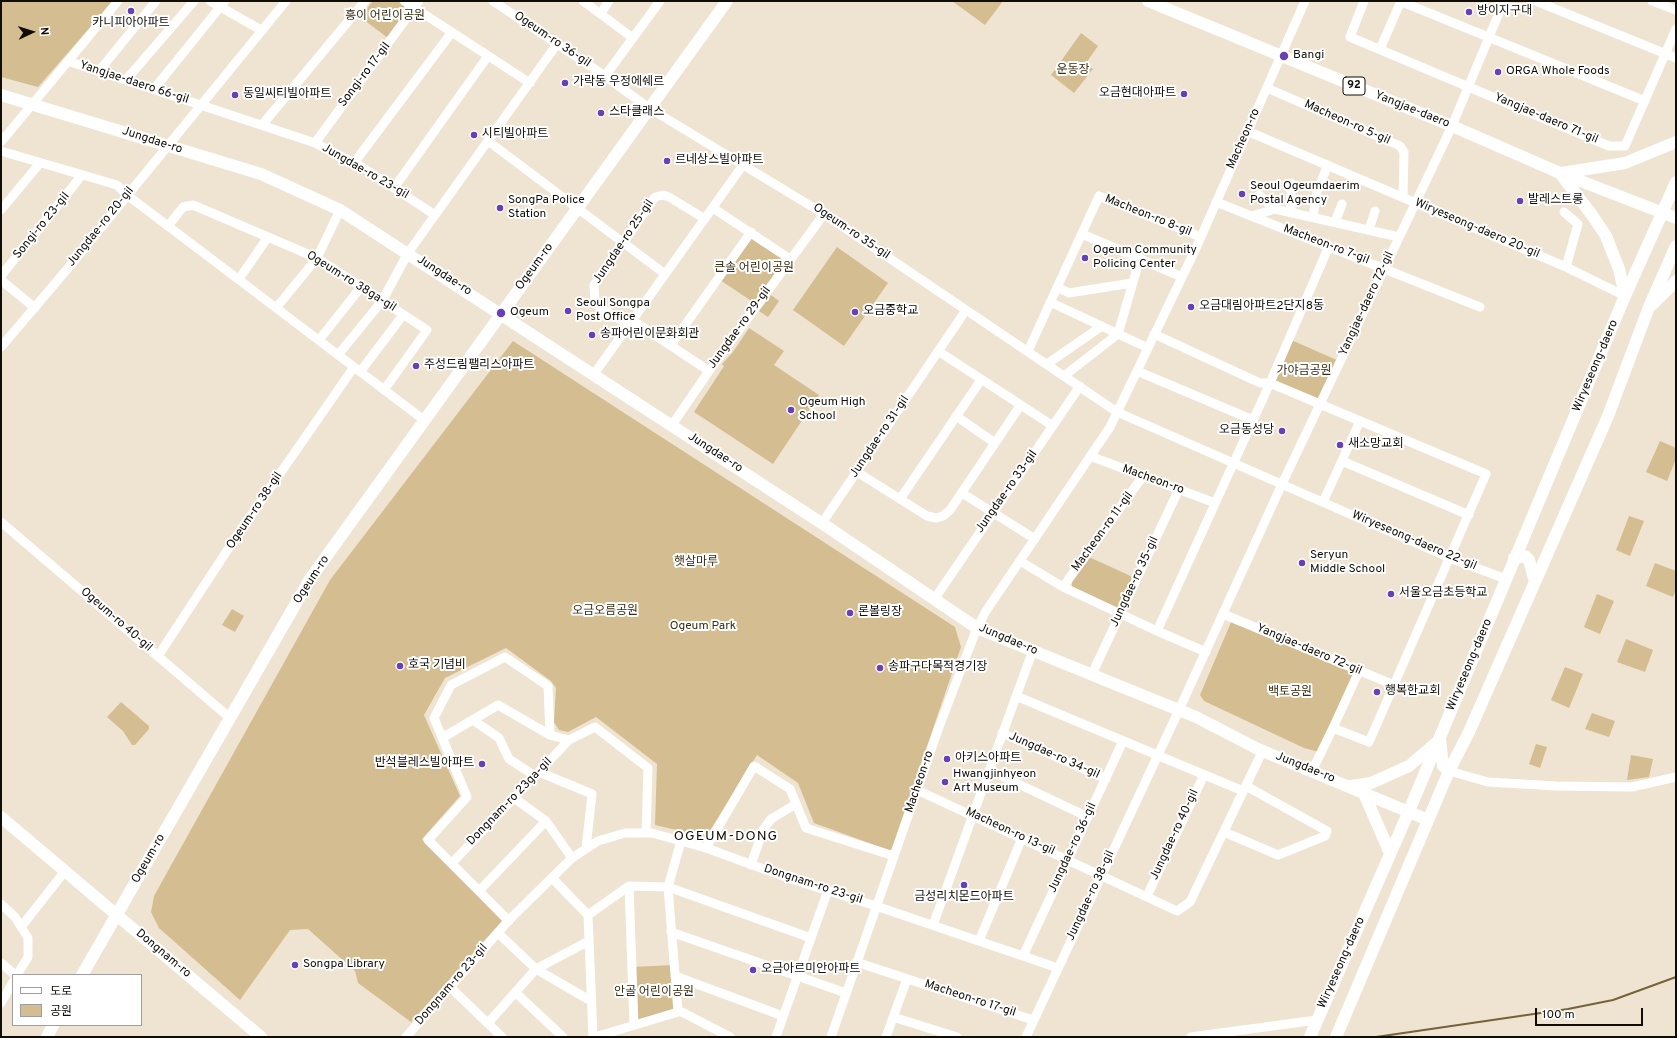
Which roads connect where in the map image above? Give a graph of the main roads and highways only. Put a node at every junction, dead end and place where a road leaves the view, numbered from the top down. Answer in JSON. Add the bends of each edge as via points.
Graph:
{"nodes":[{"id":1,"x":727,"y":1,"type":"edge"},
{"id":2,"x":1148,"y":1,"type":"edge"},
{"id":3,"x":1,"y":95,"type":"edge"},
{"id":4,"x":1676,"y":142,"type":"edge"},
{"id":5,"x":1560,"y":173,"type":"junction"},
{"id":6,"x":1676,"y":182,"type":"edge"},
{"id":7,"x":1663,"y":213,"type":"junction"},
{"id":8,"x":1676,"y":218,"type":"edge"},
{"id":9,"x":1676,"y":246,"type":"edge"},
{"id":10,"x":1676,"y":281,"type":"edge"},
{"id":11,"x":1625,"y":296,"type":"junction"},
{"id":12,"x":1649,"y":307,"type":"junction"},
{"id":13,"x":502,"y":315,"type":"junction"},
{"id":14,"x":1514,"y":558,"type":"junction"},
{"id":15,"x":1535,"y":582,"type":"junction"},
{"id":16,"x":1441,"y":736,"type":"junction"},
{"id":17,"x":1463,"y":744,"type":"junction"},
{"id":18,"x":1449,"y":771,"type":"junction"},
{"id":19,"x":1350,"y":786,"type":"junction"},
{"id":20,"x":1363,"y":791,"type":"junction"},
{"id":21,"x":1409,"y":811,"type":"junction"},
{"id":22,"x":1,"y":817,"type":"edge"},
{"id":23,"x":1428,"y":820,"type":"junction"},
{"id":24,"x":1390,"y":853,"type":"junction"},
{"id":25,"x":116,"y":915,"type":"junction"},
{"id":26,"x":83,"y":974,"type":"edge"},
{"id":27,"x":259,"y":1036,"type":"edge"},
{"id":28,"x":1310,"y":1037,"type":"edge"},
{"id":29,"x":1336,"y":1037,"type":"edge"}],
"edges":[{"from":1,"to":13,"type":"main road","name":"Ogeum-ro"},
{"from":2,"to":5,"type":"main road","name":"Yangjae-daero","number":"92"},
{"from":3,"to":13,"type":"main road","name":"Jungdae-ro","via":[[261,174],[340,210]]},
{"from":4,"to":5,"type":"main road","via":[[1625,163]]},
{"from":5,"to":7,"type":"main road","name":"Yangjae-daero","number":"92"},
{"from":5,"to":11,"type":"main road","via":[[1606,236]]},
{"from":6,"to":7,"type":"main road","name":"Wiryeseong-daero"},
{"from":7,"to":8,"type":"main road","name":"Yangjae-daero","number":"92"},
{"from":7,"to":11,"type":"main road","name":"Wiryeseong-daero"},
{"from":9,"to":12,"type":"main road","name":"Wiryeseong-daero"},
{"from":10,"to":12,"type":"main road"},
{"from":11,"to":14,"type":"main road","name":"Wiryeseong-daero"},
{"from":12,"to":15,"type":"main road","name":"Wiryeseong-daero","via":[[1608,416]]},
{"from":13,"to":19,"type":"main road","name":"Jungdae-ro","via":[[822,523],[977,628],[1179,710],[1263,750]]},
{"from":13,"to":25,"type":"main road","name":"Ogeum-ro","via":[[310,579]]},
{"from":14,"to":15,"type":"main road","via":[[1525,556],[1530,560]]},
{"from":14,"to":16,"type":"main road","name":"Wiryeseong-daero"},
{"from":15,"to":17,"type":"main road","name":"Wiryeseong-daero"},
{"from":16,"to":17,"type":"main road","via":[[1451,747]]},
{"from":16,"to":18,"type":"main road","via":[[1442,766]]},
{"from":16,"to":19,"type":"main road","via":[[1409,766],[1371,783]]},
{"from":16,"to":21,"type":"main road","name":"Wiryeseong-daero"},
{"from":17,"to":18,"type":"main road","name":"Wiryeseong-daero"},
{"from":18,"to":23,"type":"main road","name":"Wiryeseong-daero"},
{"from":19,"to":20,"type":"main road","name":"Jungdae-ro"},
{"from":20,"to":21,"type":"main road","name":"Jungdae-ro"},
{"from":20,"to":24,"type":"main road"},
{"from":21,"to":23,"type":"main road","name":"Jungdae-ro"},
{"from":21,"to":24,"type":"main road","name":"Wiryeseong-daero"},
{"from":22,"to":25,"type":"main road","name":"Dongnam-ro"},
{"from":23,"to":29,"type":"main road","name":"Wiryeseong-daero"},
{"from":24,"to":28,"type":"main road","name":"Wiryeseong-daero"},
{"from":25,"to":26,"type":"main road","name":"Ogeum-ro"},
{"from":25,"to":27,"type":"main road","name":"Dongnam-ro"}]}
